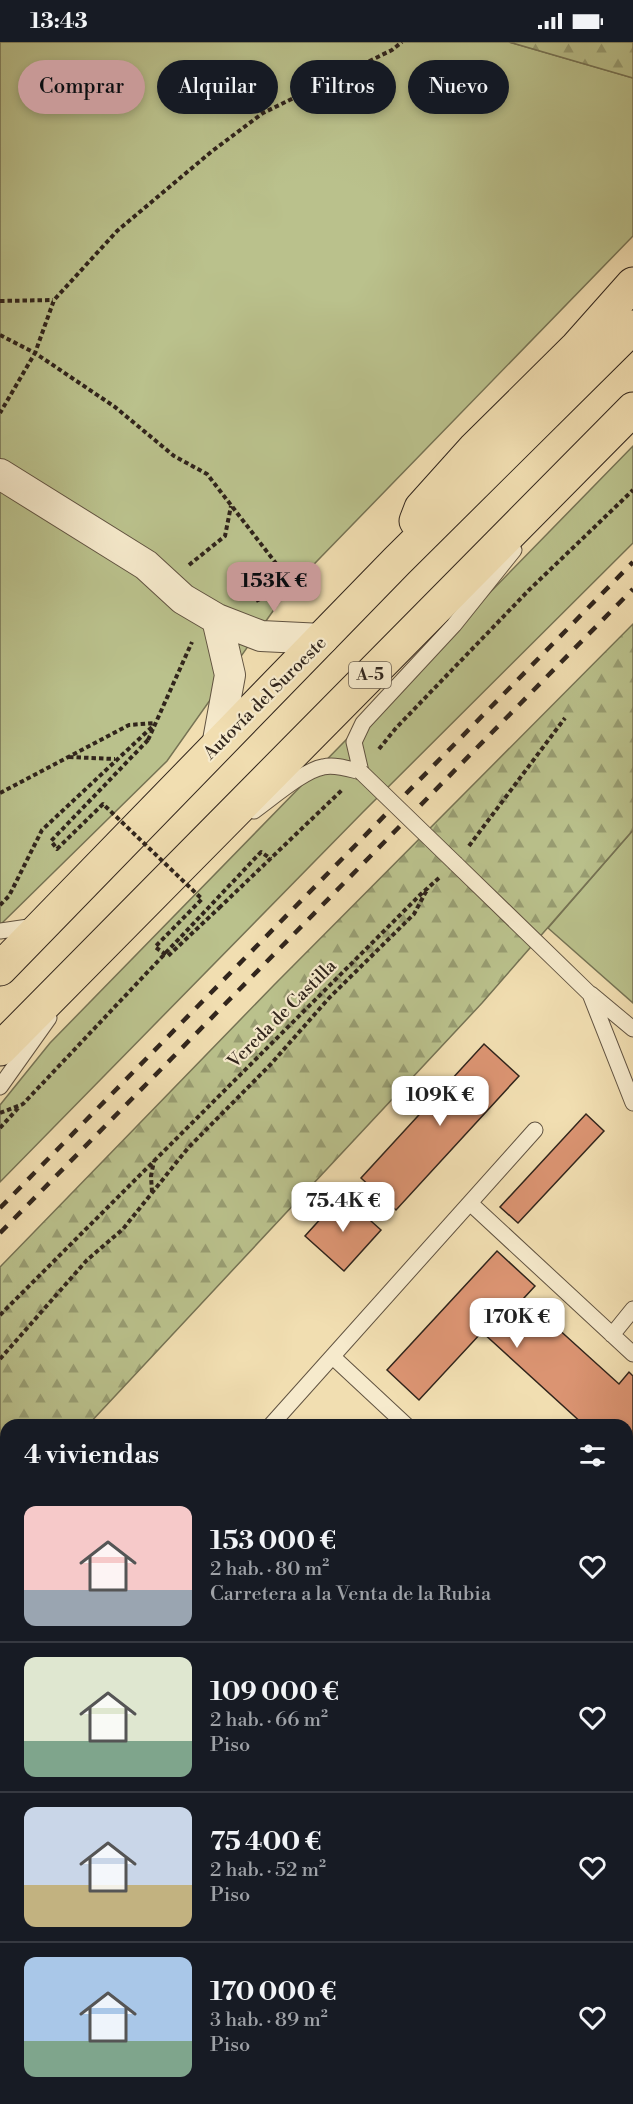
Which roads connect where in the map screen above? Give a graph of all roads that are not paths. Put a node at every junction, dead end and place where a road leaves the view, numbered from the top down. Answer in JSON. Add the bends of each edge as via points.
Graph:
{"nodes":[{"id":1,"x":633,"y":284,"type":"edge"},
{"id":2,"x":633,"y":327,"type":"edge"},
{"id":3,"x":633,"y":409,"type":"edge"},
{"id":4,"x":589,"y":454,"type":"junction"},
{"id":5,"x":0,"y":474,"type":"edge"},
{"id":6,"x":397,"y":561,"type":"junction"},
{"id":7,"x":218,"y":619,"type":"junction"},
{"id":8,"x":323,"y":639,"type":"junction"},
{"id":9,"x":217,"y":746,"type":"junction"},
{"id":10,"x":361,"y":772,"type":"junction"},
{"id":11,"x":190,"y":856,"type":"junction"},
{"id":12,"x":44,"y":925,"type":"junction"},
{"id":13,"x":0,"y":931,"type":"edge"},
{"id":14,"x":107,"y":939,"type":"junction"},
{"id":15,"x":0,"y":969,"type":"edge"},
{"id":16,"x":586,"y":990,"type":"junction"},
{"id":17,"x":633,"y":1029,"type":"edge"},
{"id":18,"x":0,"y":1049,"type":"edge"},
{"id":19,"x":0,"y":1087,"type":"edge"},
{"id":20,"x":633,"y":1102,"type":"edge"},
{"id":21,"x":535,"y":1130,"type":"dead end"},
{"id":22,"x":470,"y":1203,"type":"junction"},
{"id":23,"x":633,"y":1309,"type":"edge"},
{"id":24,"x":612,"y":1335,"type":"junction"},
{"id":25,"x":633,"y":1354,"type":"edge"},
{"id":26,"x":333,"y":1357,"type":"junction"},
{"id":27,"x":276,"y":1419,"type":"edge"},
{"id":28,"x":400,"y":1419,"type":"edge"}],
"edges":[{"from":1,"to":6,"type":"highway","via":[[421,508]]},
{"from":2,"to":6,"type":"highway","name":"Autovía del Suroeste"},
{"from":3,"to":4,"type":"highway","number":"A-5"},
{"from":4,"to":10,"type":"lane","via":[[454,625],[363,723],[354,742]]},
{"from":4,"to":11,"type":"highway","number":"A-5"},
{"from":5,"to":7,"type":"street","via":[[146,565],[183,599]]},
{"from":6,"to":8,"type":"highway","name":"Autovía del Suroeste"},
{"from":7,"to":8,"type":"street","via":[[261,636]]},
{"from":7,"to":9,"type":"street","via":[[230,675]]},
{"from":8,"to":9,"type":"highway","name":"Autovía del Suroeste"},
{"from":9,"to":12,"type":"highway","name":"Autovía del Suroeste"},
{"from":10,"to":11,"type":"lane","via":[[324,766],[309,772]]},
{"from":10,"to":16,"type":"lane","bridge":true},
{"from":11,"to":14,"type":"highway","number":"A-5"},
{"from":12,"to":13,"type":"lane"},
{"from":12,"to":15,"type":"highway","name":"Autovía del Suroeste"},
{"from":14,"to":18,"type":"highway","number":"A-5"},
{"from":14,"to":19,"type":"lane"},
{"from":16,"to":17,"type":"lane"},
{"from":16,"to":20,"type":"lane"},
{"from":21,"to":22,"type":"lane"},
{"from":22,"to":24,"type":"lane"},
{"from":22,"to":26,"type":"lane"},
{"from":23,"to":24,"type":"lane"},
{"from":24,"to":25,"type":"lane"},
{"from":26,"to":27,"type":"lane"},
{"from":26,"to":28,"type":"lane"}]}
